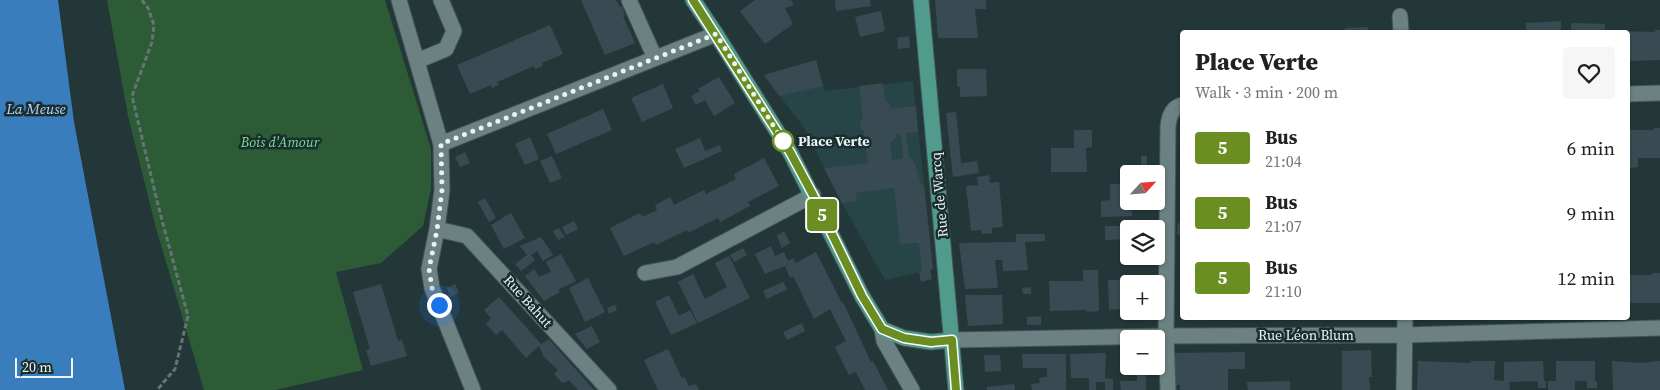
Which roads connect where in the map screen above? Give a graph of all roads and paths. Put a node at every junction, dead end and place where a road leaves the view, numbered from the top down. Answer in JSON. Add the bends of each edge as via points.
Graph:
{"nodes":[{"id":1,"x":142,"y":0,"type":"edge"},
{"id":2,"x":399,"y":0,"type":"edge"},
{"id":3,"x":441,"y":0,"type":"edge"},
{"id":4,"x":629,"y":0,"type":"edge"},
{"id":5,"x":693,"y":0,"type":"edge"},
{"id":6,"x":921,"y":0,"type":"edge"},
{"id":7,"x":1400,"y":16,"type":"dead end"},
{"id":8,"x":1401,"y":30,"type":"edge"},
{"id":9,"x":716,"y":34,"type":"junction"},
{"id":10,"x":655,"y":58,"type":"junction"},
{"id":11,"x":417,"y":61,"type":"junction"},
{"id":12,"x":1660,"y":93,"type":"edge"},
{"id":13,"x":1630,"y":94,"type":"edge"},
{"id":14,"x":1180,"y":106,"type":"edge"},
{"id":15,"x":441,"y":144,"type":"junction"},
{"id":16,"x":813,"y":195,"type":"junction"},
{"id":17,"x":437,"y":230,"type":"junction"},
{"id":18,"x":645,"y":273,"type":"dead end"},
{"id":19,"x":1405,"y":320,"type":"edge"},
{"id":20,"x":1660,"y":328,"type":"edge"},
{"id":21,"x":882,"y":329,"type":"junction"},
{"id":22,"x":1405,"y":335,"type":"junction"},
{"id":23,"x":1166,"y":336,"type":"junction"},
{"id":24,"x":952,"y":340,"type":"junction"},
{"id":25,"x":157,"y":390,"type":"edge"},
{"id":26,"x":473,"y":390,"type":"edge"},
{"id":27,"x":609,"y":390,"type":"edge"},
{"id":28,"x":912,"y":390,"type":"edge"},
{"id":29,"x":956,"y":390,"type":"edge"},
{"id":30,"x":1168,"y":390,"type":"edge"},
{"id":31,"x":1404,"y":390,"type":"edge"}],
"edges":[{"from":1,"to":25,"type":"path","via":[[154,24],[152,42],[132,96],[188,316],[175,369]]},
{"from":2,"to":11,"type":"street"},
{"from":3,"to":11,"type":"street","via":[[454,31],[446,48]]},
{"from":4,"to":10,"type":"street"},
{"from":5,"to":9,"type":"main road"},
{"from":6,"to":24,"type":"main road","name":"Rue de Warcq"},
{"from":7,"to":8,"type":"street"},
{"from":9,"to":10,"type":"street"},
{"from":9,"to":16,"type":"main road"},
{"from":10,"to":15,"type":"street"},
{"from":11,"to":15,"type":"street"},
{"from":12,"to":13,"type":"street"},
{"from":14,"to":23,"type":"street","via":[[1169,116],[1168,126]]},
{"from":15,"to":17,"type":"street","via":[[442,190]]},
{"from":16,"to":18,"type":"street","via":[[677,267]]},
{"from":16,"to":21,"type":"main road","via":[[862,296]]},
{"from":17,"to":26,"type":"street","via":[[429,269],[432,288]]},
{"from":17,"to":27,"type":"street","name":"Rue Bahut","via":[[467,236]]},
{"from":19,"to":22,"type":"street"},
{"from":20,"to":22,"type":"street","name":"Rue Léon Blum"},
{"from":21,"to":24,"type":"main road","via":[[904,338],[931,342]]},
{"from":21,"to":28,"type":"street","via":[[884,341]]},
{"from":22,"to":23,"type":"street","name":"Rue Léon Blum"},
{"from":22,"to":31,"type":"street"},
{"from":23,"to":24,"type":"street","name":"Rue Léon Blum"},
{"from":23,"to":30,"type":"street"},
{"from":24,"to":29,"type":"main road","name":"Rue de Warcq"}]}
